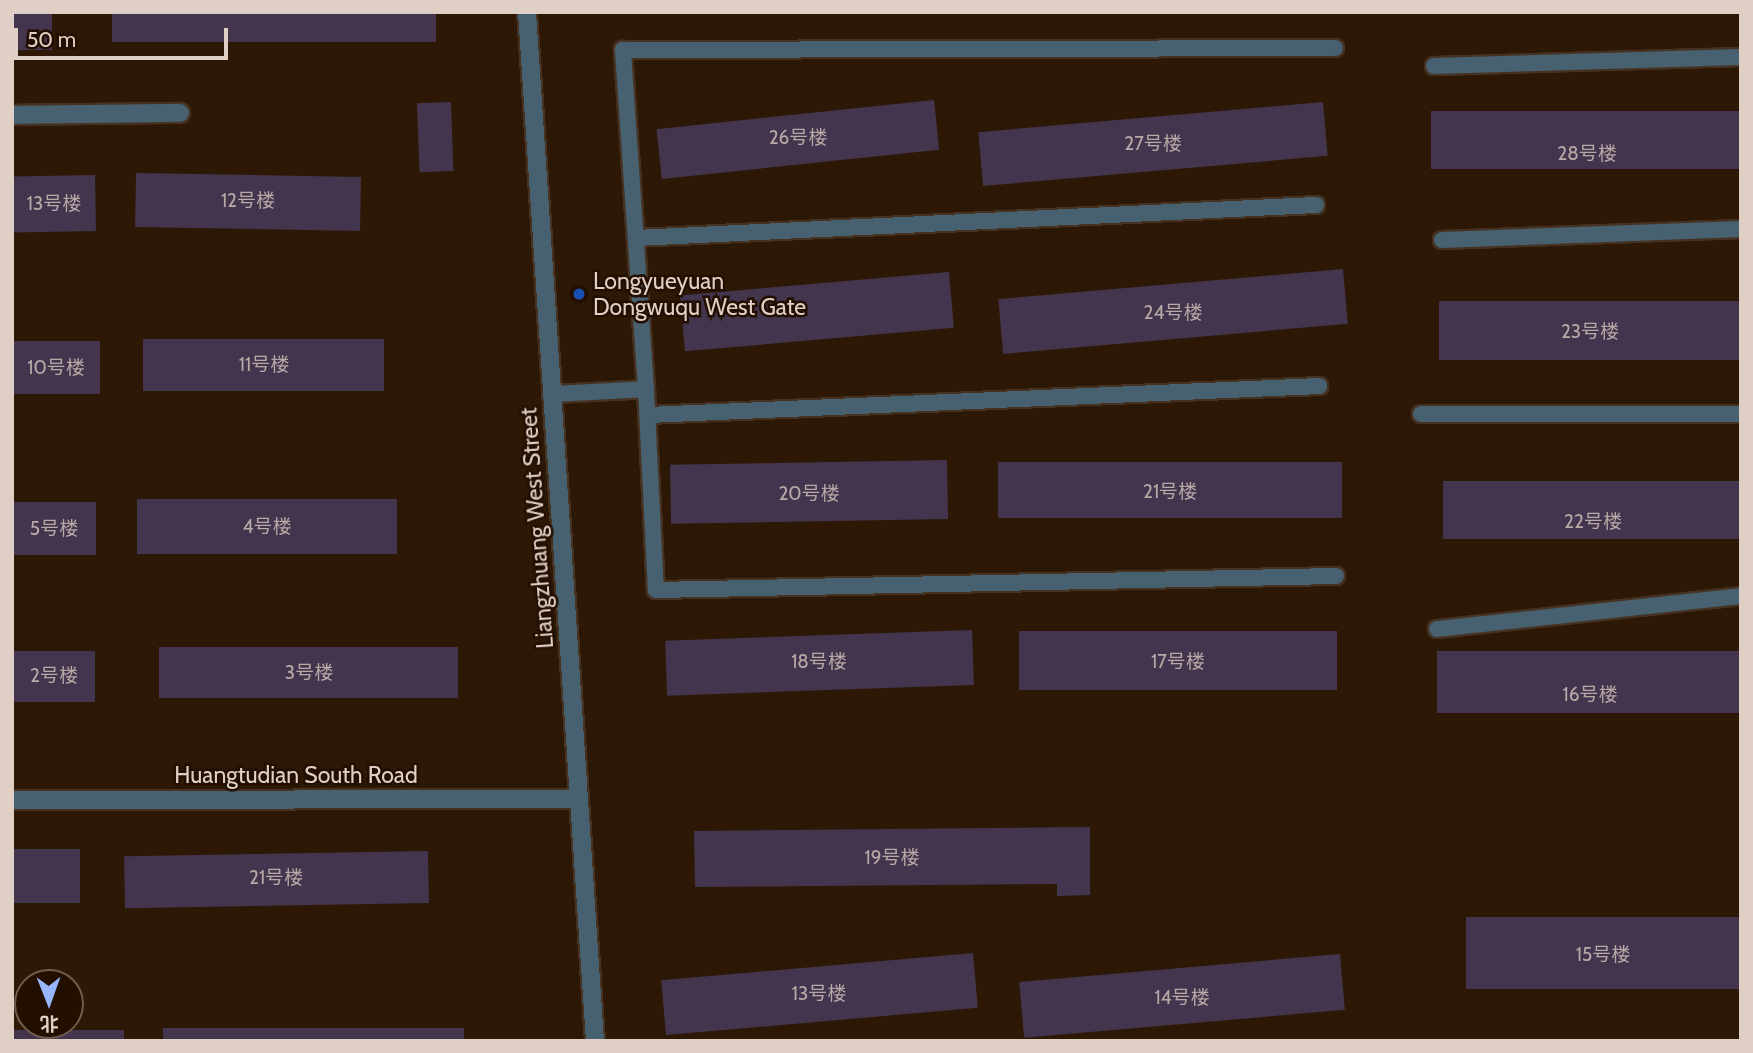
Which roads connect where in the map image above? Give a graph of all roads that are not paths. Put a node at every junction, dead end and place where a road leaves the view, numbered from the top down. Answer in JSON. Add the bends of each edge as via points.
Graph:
{"nodes":[{"id":1,"x":527,"y":12,"type":"edge"},
{"id":2,"x":1335,"y":48,"type":"dead end"},
{"id":3,"x":1741,"y":57,"type":"edge"},
{"id":4,"x":1434,"y":66,"type":"dead end"},
{"id":5,"x":180,"y":113,"type":"dead end"},
{"id":6,"x":12,"y":115,"type":"edge"},
{"id":7,"x":1316,"y":205,"type":"dead end"},
{"id":8,"x":1741,"y":229,"type":"edge"},
{"id":9,"x":636,"y":238,"type":"junction"},
{"id":10,"x":1442,"y":240,"type":"dead end"},
{"id":11,"x":1319,"y":386,"type":"dead end"},
{"id":12,"x":646,"y":389,"type":"junction"},
{"id":13,"x":552,"y":394,"type":"junction"},
{"id":14,"x":1421,"y":414,"type":"dead end"},
{"id":15,"x":1741,"y":414,"type":"edge"},
{"id":16,"x":648,"y":415,"type":"junction"},
{"id":17,"x":1336,"y":576,"type":"dead end"},
{"id":18,"x":1741,"y":596,"type":"edge"},
{"id":19,"x":1437,"y":629,"type":"dead end"},
{"id":20,"x":579,"y":799,"type":"junction"},
{"id":21,"x":12,"y":800,"type":"edge"},
{"id":22,"x":595,"y":1041,"type":"edge"}],
"edges":[{"from":1,"to":13,"type":"street","name":"Liangzhuang West Street"},
{"from":2,"to":9,"type":"lane","via":[[624,50]]},
{"from":3,"to":4,"type":"lane"},
{"from":5,"to":6,"type":"street"},
{"from":7,"to":9,"type":"lane"},
{"from":8,"to":10,"type":"lane"},
{"from":9,"to":12,"type":"lane"},
{"from":11,"to":16,"type":"lane"},
{"from":12,"to":13,"type":"lane"},
{"from":12,"to":16,"type":"lane"},
{"from":13,"to":20,"type":"street","name":"Liangzhuang West Street"},
{"from":14,"to":15,"type":"lane"},
{"from":16,"to":17,"type":"lane","via":[[656,590]]},
{"from":18,"to":19,"type":"lane"},
{"from":20,"to":21,"type":"street","name":"Huangtudian South Road"},
{"from":20,"to":22,"type":"street","name":"Liangzhuang West Street"}]}
